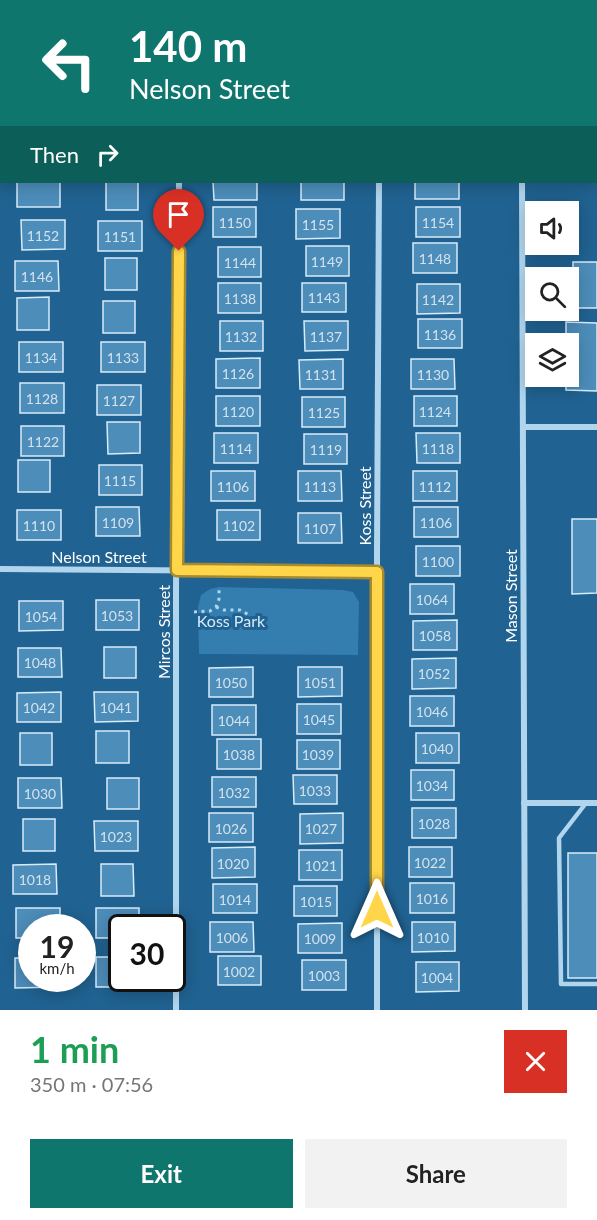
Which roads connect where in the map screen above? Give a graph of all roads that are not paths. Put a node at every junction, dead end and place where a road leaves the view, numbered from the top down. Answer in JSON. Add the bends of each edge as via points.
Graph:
{"nodes":[{"id":1,"x":179,"y":183,"type":"edge"},
{"id":2,"x":380,"y":183,"type":"edge"},
{"id":3,"x":522,"y":183,"type":"edge"},
{"id":4,"x":524,"y":427,"type":"junction"},
{"id":5,"x":597,"y":427,"type":"edge"},
{"id":6,"x":0,"y":569,"type":"edge"},
{"id":7,"x":177,"y":570,"type":"junction"},
{"id":8,"x":377,"y":572,"type":"junction"},
{"id":9,"x":524,"y":802,"type":"junction"},
{"id":10,"x":586,"y":803,"type":"junction"},
{"id":11,"x":597,"y":803,"type":"edge"},
{"id":12,"x":597,"y":984,"type":"edge"},
{"id":13,"x":176,"y":1010,"type":"edge"},
{"id":14,"x":377,"y":1010,"type":"edge"},
{"id":15,"x":525,"y":1010,"type":"edge"}],
"edges":[{"from":1,"to":7,"type":"street","name":"Mircos Street"},
{"from":2,"to":8,"type":"street","name":"Koss Street"},
{"from":3,"to":4,"type":"street","name":"Mason Street"},
{"from":4,"to":5,"type":"street"},
{"from":4,"to":9,"type":"street","name":"Mason Street"},
{"from":6,"to":7,"type":"street","name":"Nelson Street"},
{"from":7,"to":8,"type":"street","name":"Nelson Street"},
{"from":7,"to":13,"type":"street","name":"Mircos Street"},
{"from":8,"to":14,"type":"street","name":"Koss Street"},
{"from":9,"to":10,"type":"street"},
{"from":9,"to":15,"type":"street","name":"Mason Street"},
{"from":10,"to":11,"type":"street"},
{"from":10,"to":12,"type":"lane","via":[[559,838],[561,984]]}]}
